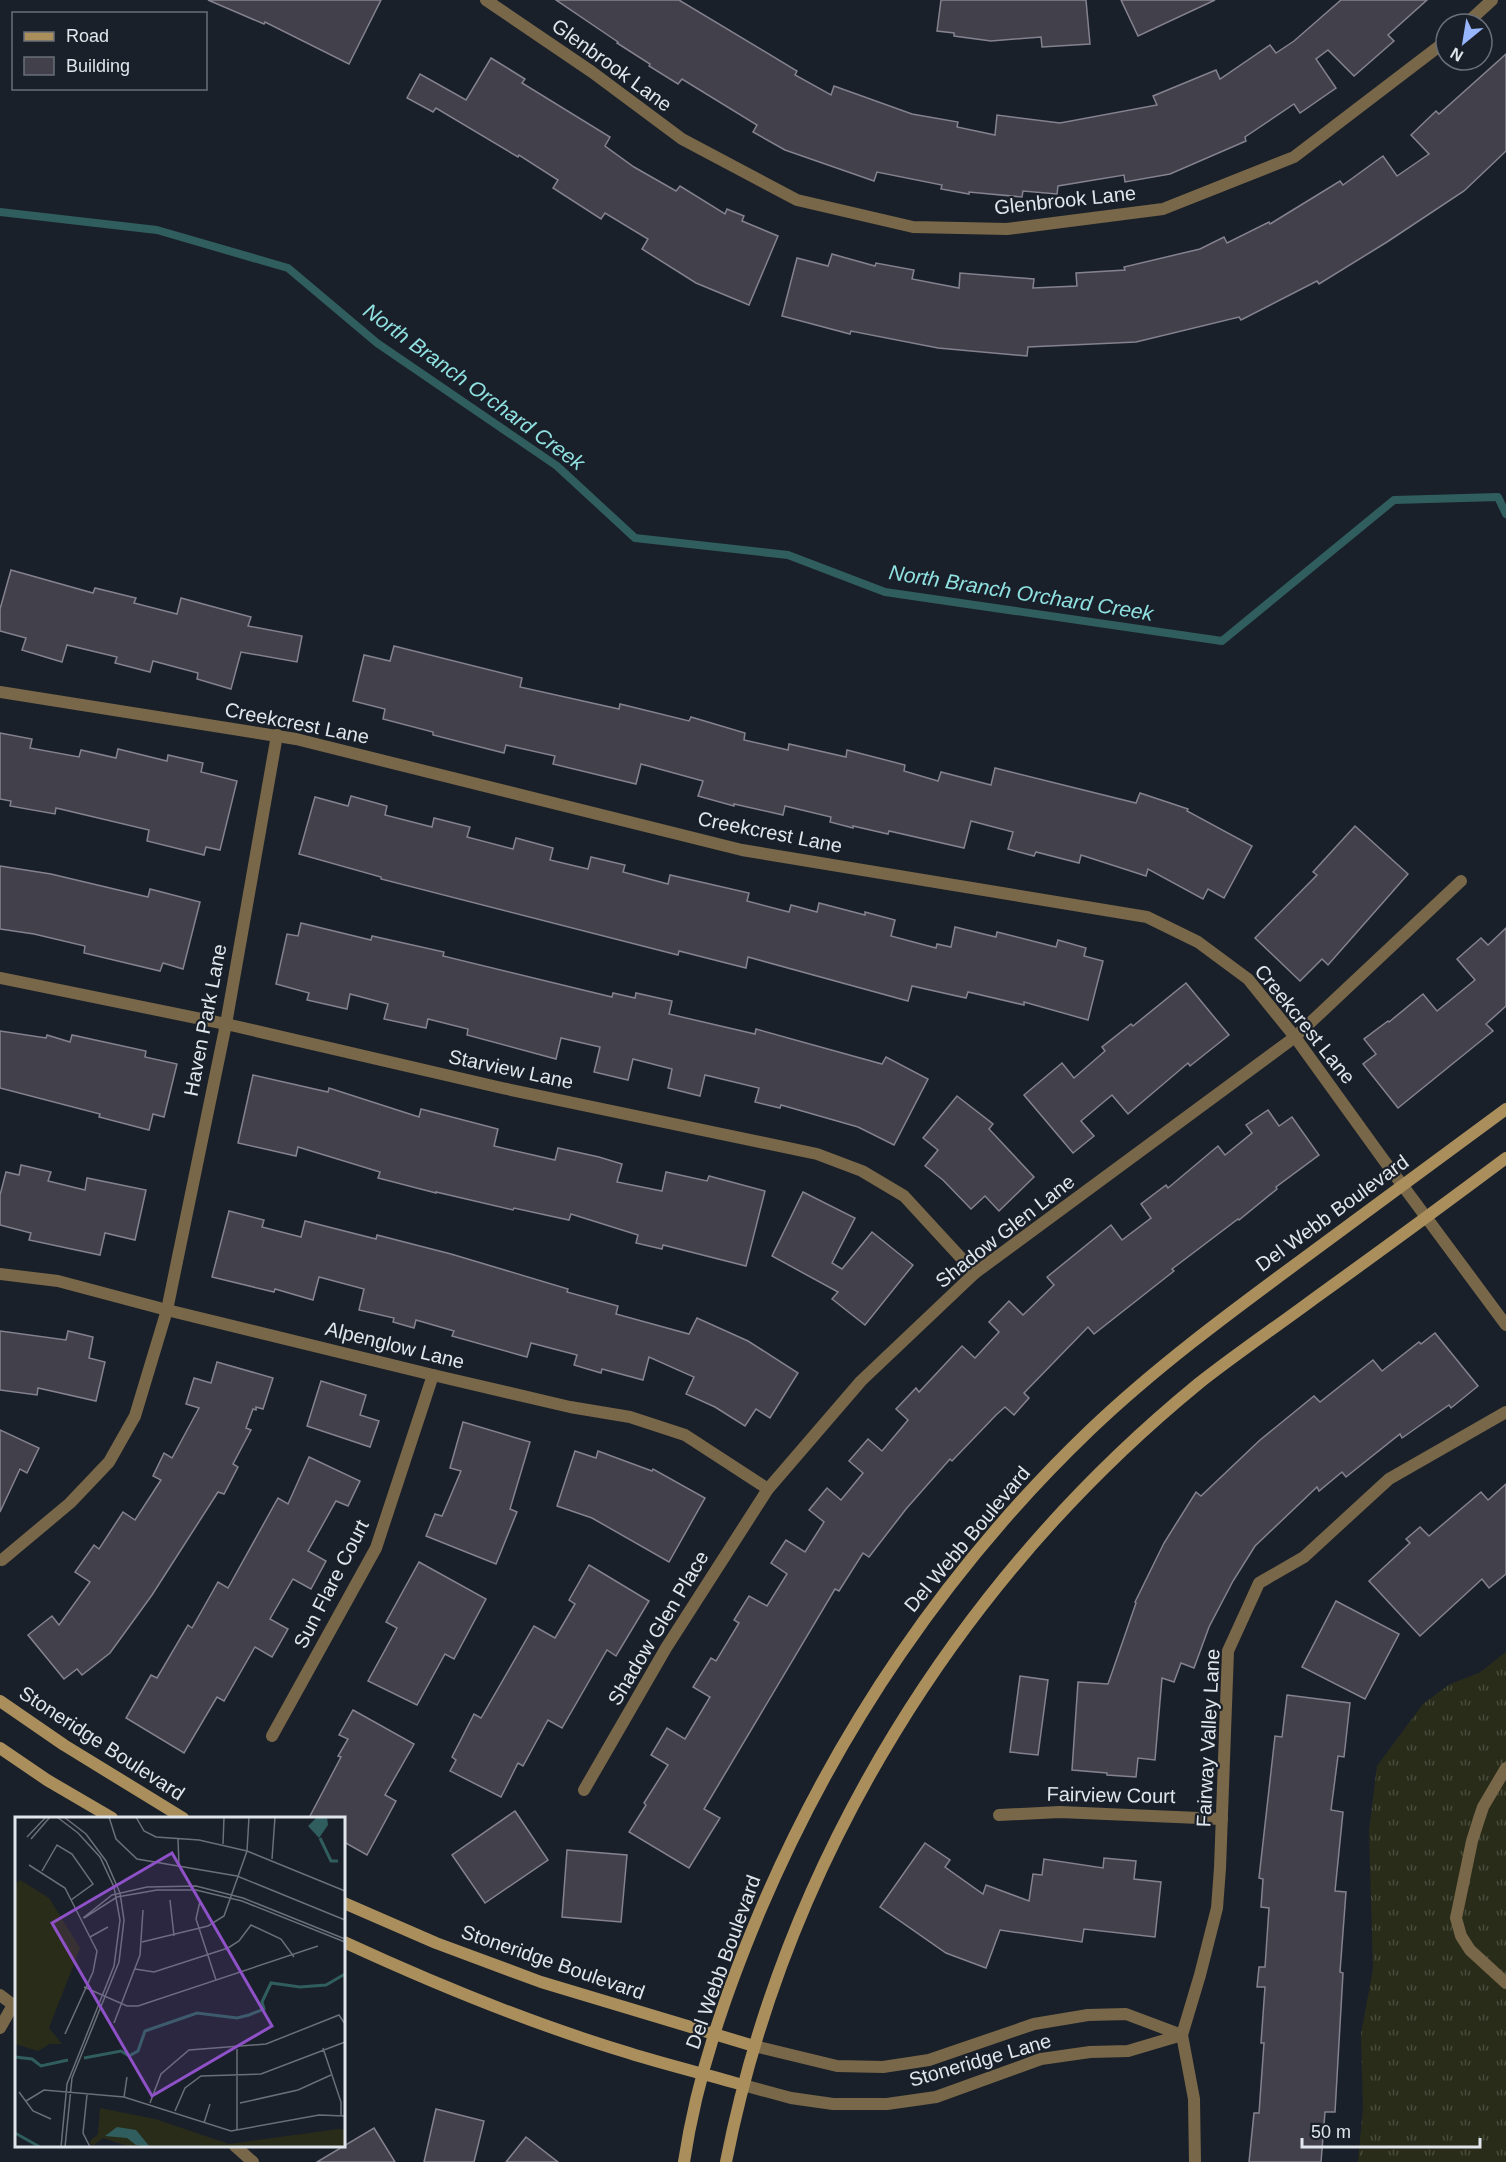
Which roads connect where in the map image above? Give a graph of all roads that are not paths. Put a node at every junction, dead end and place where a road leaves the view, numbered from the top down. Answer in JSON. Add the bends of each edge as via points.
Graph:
{"nodes":[{"id":1,"x":486,"y":0,"type":"edge"},
{"id":2,"x":1492,"y":0,"type":"edge"},
{"id":3,"x":1479,"y":12,"type":"edge"},
{"id":4,"x":1434,"y":50,"type":"edge"},
{"id":5,"x":0,"y":692,"type":"edge"},
{"id":6,"x":277,"y":735,"type":"junction"},
{"id":7,"x":1461,"y":881,"type":"dead end"},
{"id":8,"x":0,"y":978,"type":"edge"},
{"id":9,"x":226,"y":1024,"type":"junction"},
{"id":10,"x":1295,"y":1036,"type":"junction"},
{"id":11,"x":1506,"y":1109,"type":"edge"},
{"id":12,"x":1506,"y":1158,"type":"edge"},
{"id":13,"x":1402,"y":1186,"type":"junction"},
{"id":14,"x":1426,"y":1218,"type":"junction"},
{"id":15,"x":975,"y":1273,"type":"junction"},
{"id":16,"x":0,"y":1274,"type":"edge"},
{"id":17,"x":167,"y":1310,"type":"junction"},
{"id":18,"x":1506,"y":1326,"type":"edge"},
{"id":19,"x":433,"y":1375,"type":"junction"},
{"id":20,"x":1506,"y":1412,"type":"edge"},
{"id":21,"x":768,"y":1489,"type":"junction"},
{"id":22,"x":2,"y":1560,"type":"dead end"},
{"id":23,"x":0,"y":1701,"type":"edge"},
{"id":24,"x":273,"y":1736,"type":"dead end"},
{"id":25,"x":0,"y":1748,"type":"edge"},
{"id":26,"x":1506,"y":1768,"type":"edge"},
{"id":27,"x":584,"y":1790,"type":"dead end"},
{"id":28,"x":999,"y":1815,"type":"dead end"},
{"id":29,"x":110,"y":1817,"type":"edge"},
{"id":30,"x":181,"y":1817,"type":"edge"},
{"id":31,"x":1222,"y":1819,"type":"junction"},
{"id":32,"x":345,"y":1903,"type":"edge"},
{"id":33,"x":345,"y":1942,"type":"edge"},
{"id":34,"x":1506,"y":1983,"type":"edge"},
{"id":35,"x":0,"y":1995,"type":"edge"},
{"id":36,"x":15,"y":2006,"type":"edge"},
{"id":37,"x":0,"y":2028,"type":"edge"},
{"id":38,"x":714,"y":2034,"type":"junction"},
{"id":39,"x":1182,"y":2035,"type":"junction"},
{"id":40,"x":754,"y":2046,"type":"junction"},
{"id":41,"x":703,"y":2073,"type":"junction"},
{"id":42,"x":743,"y":2085,"type":"junction"},
{"id":43,"x":237,"y":2147,"type":"edge"},
{"id":44,"x":253,"y":2162,"type":"edge"},
{"id":45,"x":684,"y":2162,"type":"edge"},
{"id":46,"x":726,"y":2162,"type":"edge"},
{"id":47,"x":1195,"y":2162,"type":"edge"}],
"edges":[{"from":1,"to":4,"type":"street","name":"Glenbrook Lane","via":[[682,139],[797,200],[913,227],[1007,229],[1163,209],[1294,157]]},
{"from":2,"to":3,"type":"street"},
{"from":5,"to":6,"type":"street","name":"Creekcrest Lane"},
{"from":6,"to":9,"type":"street","name":"Haven Park Lane"},
{"from":6,"to":10,"type":"street","name":"Creekcrest Lane","via":[[742,850],[1147,917],[1198,942],[1248,979]]},
{"from":7,"to":10,"type":"street","name":"Shadow Glen Lane"},
{"from":8,"to":9,"type":"street","name":"Starview Lane"},
{"from":9,"to":15,"type":"street","name":"Starview Lane","via":[[502,1088],[817,1154],[862,1171],[904,1196]]},
{"from":9,"to":17,"type":"street","name":"Haven Park Lane"},
{"from":10,"to":13,"type":"street","name":"Creekcrest Lane"},
{"from":10,"to":15,"type":"street","name":"Shadow Glen Lane"},
{"from":11,"to":13,"type":"street","name":"Del Webb Boulevard"},
{"from":12,"to":14,"type":"street"},
{"from":13,"to":14,"type":"street","name":"Creekcrest Lane"},
{"from":13,"to":38,"type":"street","name":"Del Webb Boulevard","via":[[1244,1302],[1091,1429],[1017,1504],[943,1593],[870,1699],[813,1797],[753,1928]]},
{"from":14,"to":18,"type":"street","name":"Creekcrest Lane"},
{"from":14,"to":40,"type":"street","via":[[1199,1383],[1078,1496],[981,1605],[903,1720],[848,1815],[789,1942]]},
{"from":15,"to":21,"type":"street","name":"Shadow Glen Lane","via":[[861,1381]]},
{"from":16,"to":17,"type":"street","name":"Alpenglow Lane","via":[[58,1281]]},
{"from":17,"to":19,"type":"street","name":"Alpenglow Lane"},
{"from":17,"to":22,"type":"street","name":"Haven Park Lane","via":[[135,1416],[109,1462],[70,1503]]},
{"from":19,"to":21,"type":"street","name":"Alpenglow Lane","via":[[630,1417],[685,1435]]},
{"from":19,"to":24,"type":"street","name":"Sun Flare Court","via":[[376,1548]]},
{"from":20,"to":31,"type":"street","name":"Fairway Valley Lane","via":[[1389,1479],[1304,1557],[1259,1583],[1228,1651]]},
{"from":21,"to":27,"type":"street","name":"Shadow Glen Place","via":[[666,1648]]},
{"from":23,"to":30,"type":"street","name":"Stoneridge Boulevard"},
{"from":25,"to":29,"type":"street"},
{"from":26,"to":34,"type":"street","via":[[1483,1807],[1475,1830],[1456,1918],[1470,1950]]},
{"from":28,"to":31,"type":"street","name":"Fairview Court","via":[[1060,1812]]},
{"from":31,"to":39,"type":"street","name":"Fairway Valley Lane","via":[[1217,1908]]},
{"from":32,"to":38,"type":"street","name":"Stoneridge Boulevard","via":[[541,1982]]},
{"from":33,"to":41,"type":"street","via":[[531,2019],[627,2053]]},
{"from":35,"to":36,"type":"street"},
{"from":36,"to":37,"type":"street"},
{"from":38,"to":40,"type":"street","name":"Stoneridge Boulevard"},
{"from":38,"to":41,"type":"street","name":"Del Webb Boulevard"},
{"from":39,"to":40,"type":"street","name":"Stoneridge Lane","via":[[1126,2014],[1088,2015],[1034,2024],[929,2060],[884,2067],[837,2066]]},
{"from":39,"to":42,"type":"street","name":"Stoneridge Lane","via":[[1128,2051],[1041,2059],[936,2097],[886,2104],[833,2104]]},
{"from":39,"to":47,"type":"street","name":"Fairway Valley Lane","via":[[1194,2099]]},
{"from":40,"to":42,"type":"street"},
{"from":41,"to":42,"type":"street"},
{"from":41,"to":45,"type":"street","name":"Del Webb Boulevard"},
{"from":42,"to":46,"type":"street"},
{"from":43,"to":44,"type":"street"}]}
